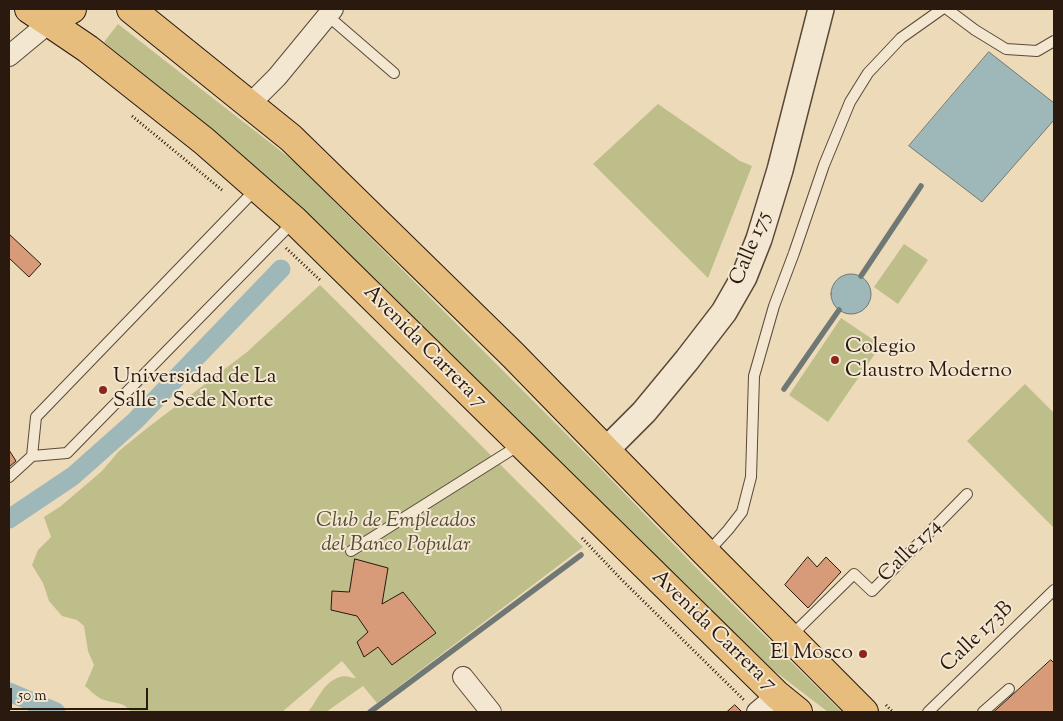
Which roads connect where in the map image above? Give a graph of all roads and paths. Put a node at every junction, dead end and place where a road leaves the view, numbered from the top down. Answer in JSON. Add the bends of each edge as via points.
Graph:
{"nodes":[{"id":1,"x":131,"y":9,"type":"edge"},
{"id":2,"x":821,"y":9,"type":"edge"},
{"id":3,"x":942,"y":9,"type":"edge"},
{"id":4,"x":948,"y":9,"type":"edge"},
{"id":5,"x":331,"y":12,"type":"edge"},
{"id":6,"x":50,"y":13,"type":"edge"},
{"id":7,"x":1054,"y":41,"type":"edge"},
{"id":8,"x":9,"y":56,"type":"edge"},
{"id":9,"x":394,"y":73,"type":"dead end"},
{"id":10,"x":250,"y":104,"type":"junction"},
{"id":11,"x":129,"y":113,"type":"dead end"},
{"id":12,"x":249,"y":196,"type":"junction"},
{"id":13,"x":285,"y":229,"type":"junction"},
{"id":14,"x":321,"y":281,"type":"dead end"},
{"id":15,"x":522,"y":444,"type":"junction"},
{"id":16,"x":606,"y":450,"type":"junction"},
{"id":17,"x":32,"y":456,"type":"junction"},
{"id":18,"x":9,"y":477,"type":"edge"},
{"id":19,"x":967,"y":494,"type":"dead end"},
{"id":20,"x":576,"y":532,"type":"dead end"},
{"id":21,"x":351,"y":551,"type":"dead end"},
{"id":22,"x":706,"y":554,"type":"junction"},
{"id":23,"x":1054,"y":590,"type":"edge"},
{"id":24,"x":790,"y":639,"type":"junction"},
{"id":25,"x":463,"y":677,"type":"dead end"},
{"id":26,"x":1009,"y":689,"type":"dead end"},
{"id":27,"x":767,"y":703,"type":"edge"},
{"id":28,"x":491,"y":712,"type":"edge"},
{"id":29,"x":798,"y":712,"type":"edge"},
{"id":30,"x":864,"y":712,"type":"edge"},
{"id":31,"x":928,"y":712,"type":"edge"},
{"id":32,"x":984,"y":712,"type":"edge"}],
"edges":[{"from":1,"to":10,"type":"main road"},
{"from":2,"to":16,"type":"street","name":"Calle 175","via":[[780,170],[744,277],[724,312],[687,360],[644,412]]},
{"from":3,"to":22,"type":"lane","via":[[901,38],[868,73],[850,102],[774,306],[754,376],[751,477],[742,512]]},
{"from":4,"to":7,"type":"lane","via":[[1006,49],[1037,51]]},
{"from":5,"to":9,"type":"lane"},
{"from":5,"to":10,"type":"street"},
{"from":6,"to":8,"type":"street"},
{"from":6,"to":12,"type":"main road","name":"Avenida Carrera 7","via":[[88,49],[196,135]]},
{"from":10,"to":16,"type":"main road","via":[[291,138]]},
{"from":11,"to":12,"type":"path"},
{"from":12,"to":13,"type":"main road","name":"Avenida Carrera 7"},
{"from":12,"to":17,"type":"lane","via":[[36,416]]},
{"from":13,"to":14,"type":"path"},
{"from":13,"to":15,"type":"main road","name":"Avenida Carrera 7"},
{"from":13,"to":17,"type":"lane","via":[[67,453]]},
{"from":15,"to":21,"type":"lane"},
{"from":15,"to":27,"type":"main road","name":"Avenida Carrera 7"},
{"from":16,"to":22,"type":"main road"},
{"from":17,"to":18,"type":"lane"},
{"from":19,"to":24,"type":"lane","name":"Calle 174","via":[[872,591],[854,574]]},
{"from":20,"to":27,"type":"path","via":[[621,579]]},
{"from":22,"to":24,"type":"main road"},
{"from":23,"to":31,"type":"lane","name":"Calle 173B"},
{"from":24,"to":30,"type":"main road"},
{"from":25,"to":28,"type":"street"},
{"from":26,"to":32,"type":"lane"},
{"from":27,"to":29,"type":"main road","name":"Avenida Carrera 7"}]}
